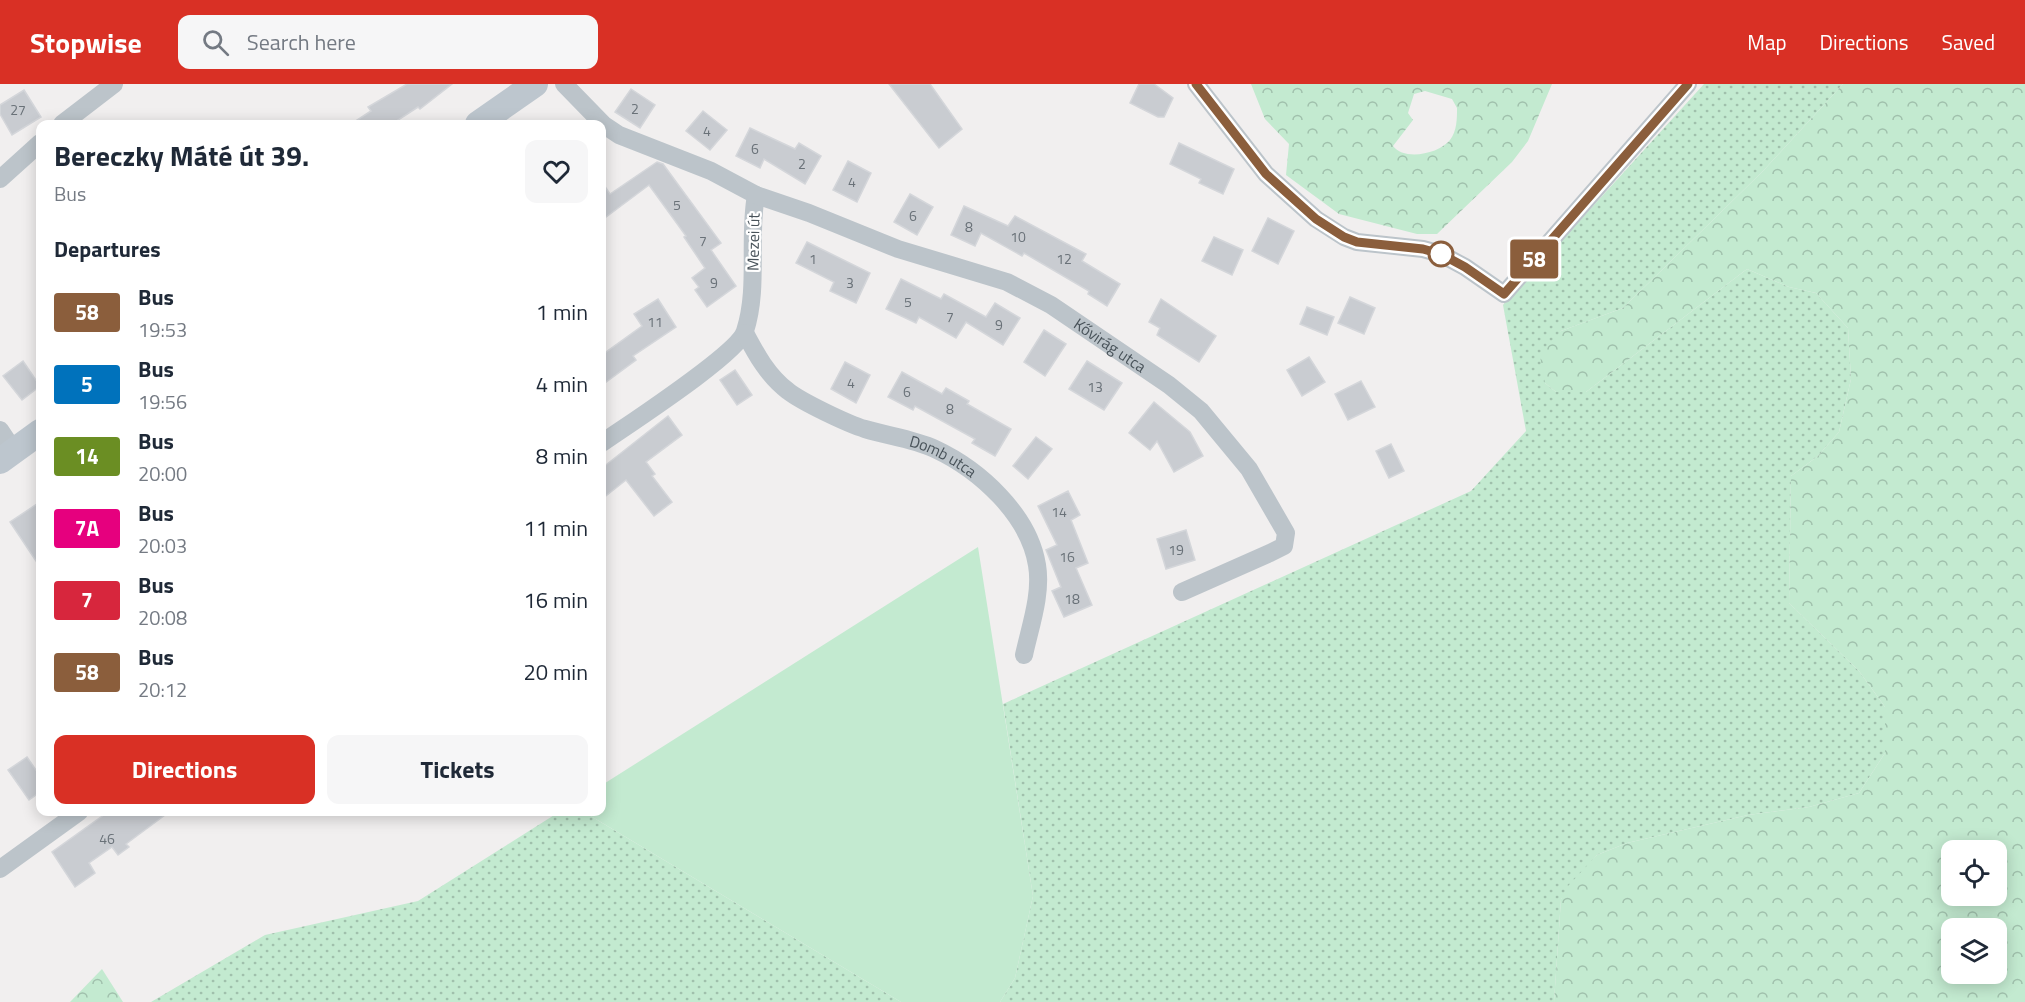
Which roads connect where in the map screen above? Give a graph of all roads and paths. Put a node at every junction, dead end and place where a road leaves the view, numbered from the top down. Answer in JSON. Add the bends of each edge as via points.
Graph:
{"nodes":[{"id":1,"x":114,"y":84,"type":"edge"},
{"id":2,"x":536,"y":84,"type":"edge"},
{"id":3,"x":564,"y":84,"type":"edge"},
{"id":4,"x":1196,"y":84,"type":"edge"},
{"id":5,"x":1688,"y":84,"type":"edge"},
{"id":6,"x":67,"y":120,"type":"edge"},
{"id":7,"x":484,"y":120,"type":"edge"},
{"id":8,"x":599,"y":120,"type":"edge"},
{"id":9,"x":606,"y":126,"type":"edge"},
{"id":10,"x":36,"y":147,"type":"edge"},
{"id":11,"x":0,"y":179,"type":"edge"},
{"id":12,"x":756,"y":195,"type":"junction"},
{"id":13,"x":745,"y":333,"type":"junction"},
{"id":14,"x":36,"y":434,"type":"edge"},
{"id":15,"x":606,"y":440,"type":"edge"},
{"id":16,"x":5,"y":447,"type":"edge"},
{"id":17,"x":1182,"y":592,"type":"dead end"},
{"id":18,"x":1024,"y":655,"type":"dead end"},
{"id":19,"x":73,"y":816,"type":"edge"},
{"id":20,"x":0,"y":868,"type":"edge"}],
"edges":[{"from":1,"to":6,"type":"street"},
{"from":2,"to":7,"type":"main road"},
{"from":3,"to":8,"type":"street","name":"Mezei út"},
{"from":4,"to":5,"type":"street","via":[[1266,174],[1316,219],[1357,242],[1441,254],[1504,294]]},
{"from":9,"to":12,"type":"street","name":"Mezei út","via":[[711,171]]},
{"from":10,"to":11,"type":"street"},
{"from":12,"to":13,"type":"street","name":"Mezei út"},
{"from":12,"to":17,"type":"street","name":"Kővirág utca","via":[[898,249],[1007,282],[1051,305],[1201,411],[1249,469],[1286,533],[1286,540],[1284,546]]},
{"from":13,"to":15,"type":"street","via":[[699,374]]},
{"from":13,"to":18,"type":"street","name":"Domb utca","via":[[760,363],[788,391],[862,429],[935,449],[981,480],[1011,508],[1032,546],[1037,567],[1037,592]]},
{"from":14,"to":16,"type":"main road"},
{"from":19,"to":20,"type":"street"}]}
